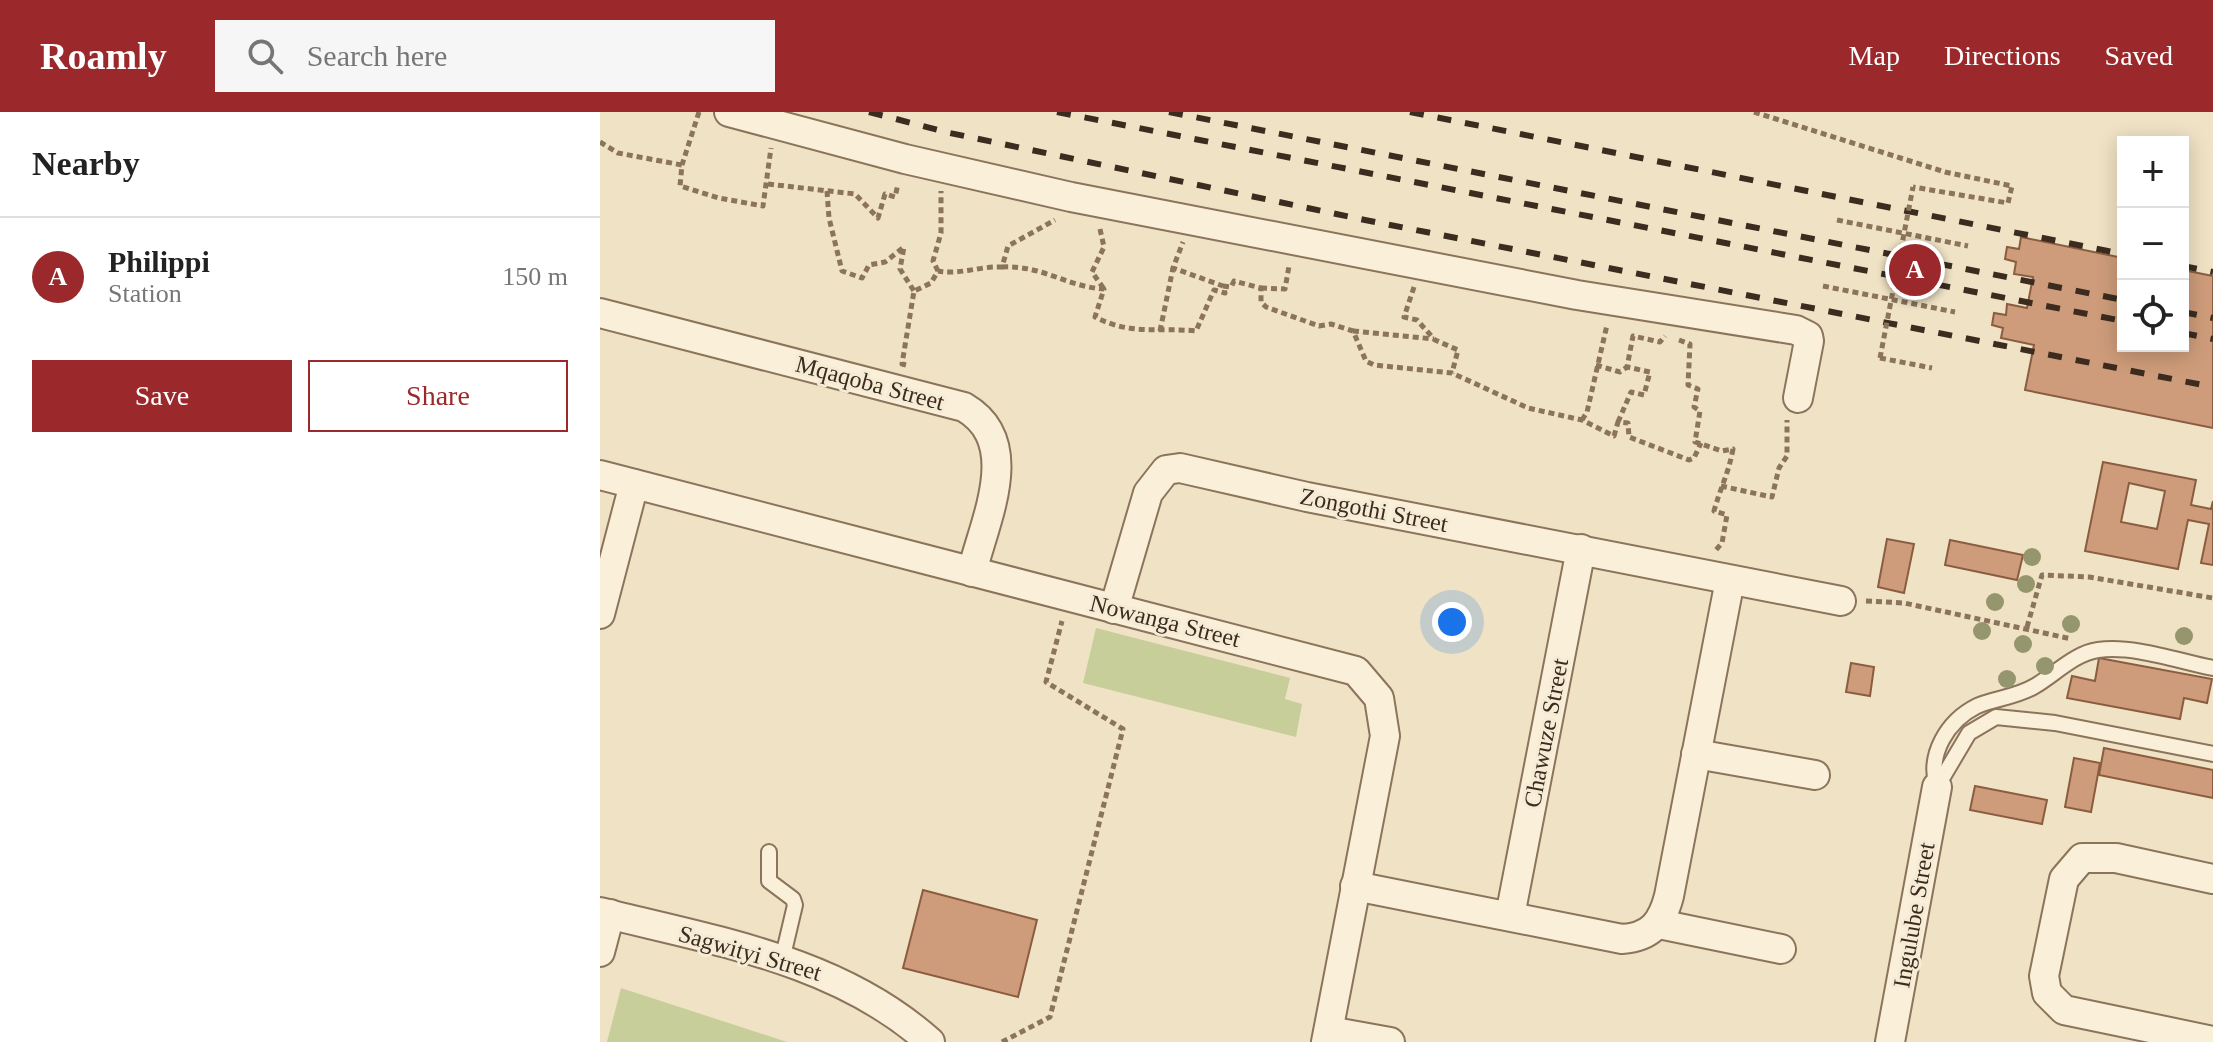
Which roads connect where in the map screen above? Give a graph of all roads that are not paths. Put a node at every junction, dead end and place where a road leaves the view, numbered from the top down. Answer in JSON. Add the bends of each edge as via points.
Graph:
{"nodes":[{"id":1,"x":729,"y":112,"type":"edge"},
{"id":2,"x":600,"y":313,"type":"edge"},
{"id":3,"x":1798,"y":398,"type":"road end"},
{"id":4,"x":600,"y":475,"type":"edge"},
{"id":5,"x":634,"y":484,"type":"junction"},
{"id":6,"x":1581,"y":549,"type":"junction"},
{"id":7,"x":972,"y":572,"type":"junction"},
{"id":8,"x":1718,"y":577,"type":"junction"},
{"id":9,"x":1841,"y":601,"type":"road end"},
{"id":10,"x":1114,"y":609,"type":"junction"},
{"id":11,"x":600,"y":614,"type":"edge"},
{"id":12,"x":2213,"y":668,"type":"edge"},
{"id":13,"x":1696,"y":754,"type":"junction"},
{"id":14,"x":2213,"y":754,"type":"edge"},
{"id":15,"x":1815,"y":775,"type":"dead end"},
{"id":16,"x":1937,"y":787,"type":"junction"},
{"id":17,"x":769,"y":852,"type":"dead end"},
{"id":18,"x":2213,"y":879,"type":"edge"},
{"id":19,"x":1355,"y":886,"type":"junction"},
{"id":20,"x":605,"y":913,"type":"edge"},
{"id":21,"x":1510,"y":916,"type":"junction"},
{"id":22,"x":1659,"y":924,"type":"junction"},
{"id":23,"x":1781,"y":949,"type":"dead end"},
{"id":24,"x":600,"y":952,"type":"edge"},
{"id":25,"x":782,"y":960,"type":"junction"},
{"id":26,"x":1328,"y":1036,"type":"edge"},
{"id":27,"x":2213,"y":1041,"type":"edge"},
{"id":28,"x":930,"y":1042,"type":"edge"},
{"id":29,"x":1390,"y":1042,"type":"edge"},
{"id":30,"x":1890,"y":1042,"type":"edge"}],
"edges":[{"from":1,"to":3,"type":"street","via":[[1083,199],[1613,301],[1669,323],[1805,333],[1809,347]]},
{"from":2,"to":7,"type":"street","name":"Mqaqoba Street","via":[[964,407],[978,416],[997,448],[999,466]]},
{"from":4,"to":5,"type":"street","name":"Nowanga Street"},
{"from":5,"to":7,"type":"street","name":"Nowanga Street"},
{"from":5,"to":11,"type":"street"},
{"from":6,"to":8,"type":"street","name":"Zongothi Street"},
{"from":6,"to":10,"type":"street","name":"Zongothi Street","via":[[1180,468],[1166,470],[1148,493]]},
{"from":6,"to":21,"type":"street","name":"Chawuze Street"},
{"from":7,"to":10,"type":"street","name":"Nowanga Street"},
{"from":8,"to":9,"type":"street","name":"Zongothi Street"},
{"from":8,"to":13,"type":"street"},
{"from":10,"to":19,"type":"street","name":"Nowanga Street","via":[[1338,664],[1371,684],[1379,698],[1385,736]]},
{"from":12,"to":16,"type":"lane","via":[[2136,653],[2088,653],[2032,688],[1975,707],[1959,719],[1937,751]]},
{"from":13,"to":15,"type":"street"},
{"from":13,"to":22,"type":"street"},
{"from":14,"to":16,"type":"lane","via":[[2067,725],[1996,717],[1969,733]]},
{"from":16,"to":30,"type":"street","name":"Ingulube Street"},
{"from":17,"to":25,"type":"lane","via":[[769,881],[795,905]]},
{"from":18,"to":27,"type":"street","via":[[2116,858],[2082,858],[2064,879],[2044,984],[2064,1010]]},
{"from":19,"to":21,"type":"street"},
{"from":19,"to":26,"type":"street","name":"Nowanga Street"},
{"from":20,"to":24,"type":"street"},
{"from":20,"to":25,"type":"street","name":"Sagwityi Street"},
{"from":21,"to":22,"type":"street","via":[[1622,939],[1638,938]]},
{"from":22,"to":23,"type":"street"},
{"from":25,"to":28,"type":"street","name":"Sagwityi Street","via":[[868,995]]},
{"from":26,"to":29,"type":"street"}]}
